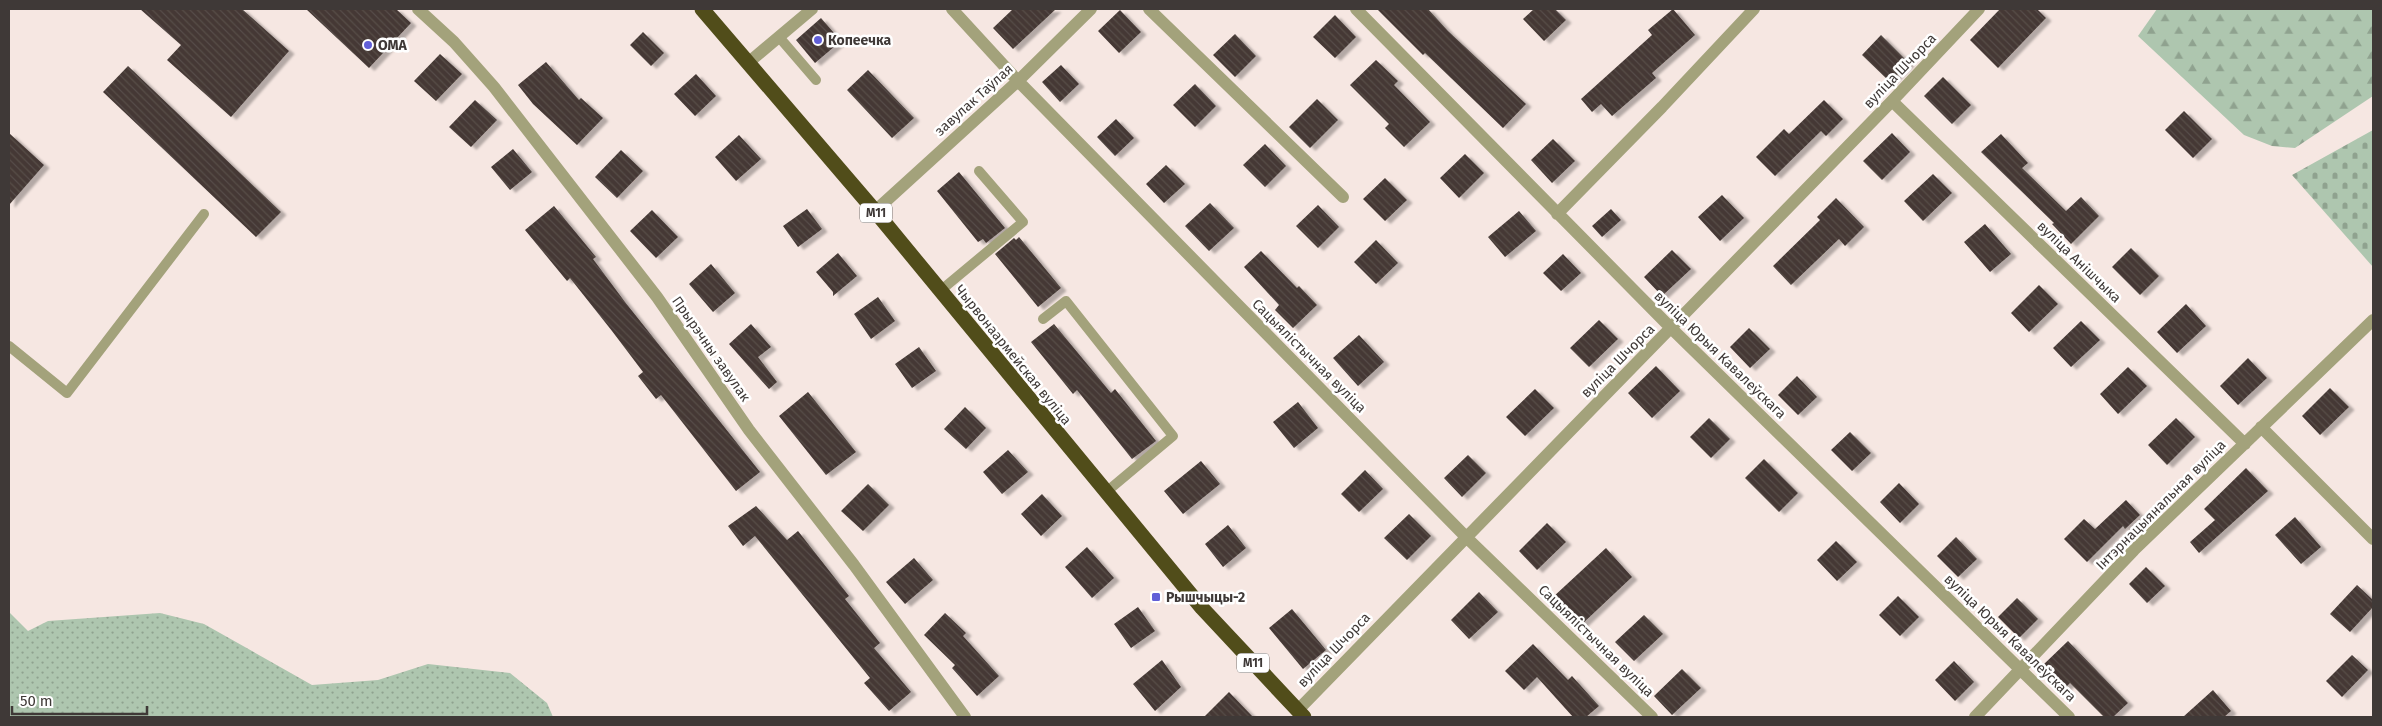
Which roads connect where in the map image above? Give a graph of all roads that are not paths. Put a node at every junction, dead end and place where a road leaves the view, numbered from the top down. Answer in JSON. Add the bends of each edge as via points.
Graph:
{"nodes":[{"id":1,"x":418,"y":9,"type":"edge"},
{"id":2,"x":702,"y":9,"type":"edge"},
{"id":3,"x":812,"y":9,"type":"edge"},
{"id":4,"x":952,"y":9,"type":"edge"},
{"id":5,"x":1091,"y":9,"type":"edge"},
{"id":6,"x":1149,"y":9,"type":"edge"},
{"id":7,"x":1356,"y":9,"type":"edge"},
{"id":8,"x":1754,"y":9,"type":"edge"},
{"id":9,"x":1979,"y":9,"type":"edge"},
{"id":10,"x":779,"y":36,"type":"junction"},
{"id":11,"x":749,"y":62,"type":"junction"},
{"id":12,"x":816,"y":80,"type":"dead end"},
{"id":13,"x":1018,"y":81,"type":"junction"},
{"id":14,"x":1892,"y":101,"type":"junction"},
{"id":15,"x":979,"y":171,"type":"dead end"},
{"id":16,"x":1343,"y":197,"type":"dead end"},
{"id":17,"x":875,"y":211,"type":"junction"},
{"id":18,"x":204,"y":214,"type":"dead end"},
{"id":19,"x":1557,"y":214,"type":"junction"},
{"id":20,"x":940,"y":291,"type":"junction"},
{"id":21,"x":1043,"y":319,"type":"dead end"},
{"id":22,"x":2373,"y":320,"type":"edge"},
{"id":23,"x":1671,"y":328,"type":"junction"},
{"id":24,"x":9,"y":346,"type":"edge"},
{"id":25,"x":2261,"y":427,"type":"junction"},
{"id":26,"x":2245,"y":444,"type":"junction"},
{"id":27,"x":1106,"y":493,"type":"junction"},
{"id":28,"x":1466,"y":537,"type":"junction"},
{"id":29,"x":2373,"y":539,"type":"edge"},
{"id":30,"x":2021,"y":670,"type":"junction"},
{"id":31,"x":1300,"y":714,"type":"edge"},
{"id":32,"x":965,"y":717,"type":"edge"},
{"id":33,"x":1652,"y":717,"type":"edge"},
{"id":34,"x":1975,"y":717,"type":"edge"},
{"id":35,"x":2069,"y":717,"type":"edge"}],
"edges":[{"from":1,"to":32,"type":"street","name":"Прырэчны завулак","via":[[454,42],[494,87],[657,297],[749,430],[854,565]]},
{"from":2,"to":11,"type":"highway","name":"Чырвонаармейская вуліца","number":"М11"},
{"from":3,"to":10,"type":"street"},
{"from":4,"to":13,"type":"street","name":"Сацыялістычная вуліца"},
{"from":5,"to":13,"type":"street","name":"завулак Таўлая"},
{"from":6,"to":16,"type":"street"},
{"from":7,"to":19,"type":"street","name":"вуліца Юрыя Кавалеўскага"},
{"from":8,"to":19,"type":"street"},
{"from":9,"to":14,"type":"street","name":"вуліца Шчорса"},
{"from":10,"to":11,"type":"street"},
{"from":10,"to":12,"type":"lane"},
{"from":11,"to":17,"type":"highway","name":"Чырвонаармейская вуліца","number":"М11"},
{"from":13,"to":17,"type":"street","name":"завулак Таўлая"},
{"from":13,"to":28,"type":"street","name":"Сацыялістычная вуліца"},
{"from":14,"to":23,"type":"street","name":"вуліца Шчорса"},
{"from":14,"to":26,"type":"street","name":"вуліца Анішчыка"},
{"from":15,"to":20,"type":"lane","via":[[1024,222]]},
{"from":17,"to":20,"type":"highway","name":"Чырвонаармейская вуліца","number":"М11"},
{"from":18,"to":24,"type":"lane","via":[[67,393]]},
{"from":19,"to":23,"type":"street","name":"вуліца Юрыя Кавалеўскага"},
{"from":20,"to":27,"type":"highway","name":"Чырвонаармейская вуліца","number":"М11"},
{"from":21,"to":27,"type":"lane","via":[[1066,301],[1173,436]]},
{"from":22,"to":25,"type":"street","name":"Інтэрнацыянальная вуліца"},
{"from":23,"to":28,"type":"street","name":"вуліца Шчорса"},
{"from":23,"to":30,"type":"street","name":"вуліца Юрыя Кавалеўскага"},
{"from":25,"to":26,"type":"street","name":"Інтэрнацыянальная вуліца"},
{"from":25,"to":29,"type":"street"},
{"from":26,"to":30,"type":"street","name":"Інтэрнацыянальная вуліца","via":[[2134,550]]},
{"from":27,"to":31,"type":"highway","name":"Чырвонаармейская вуліца","number":"М11","via":[[1202,608]]},
{"from":28,"to":31,"type":"street","name":"вуліца Шчорса"},
{"from":28,"to":33,"type":"street","name":"Сацыялістычная вуліца"},
{"from":30,"to":34,"type":"street","name":"Інтэрнацыянальная вуліца"},
{"from":30,"to":35,"type":"street","name":"вуліца Юрыя Кавалеўскага"}]}
